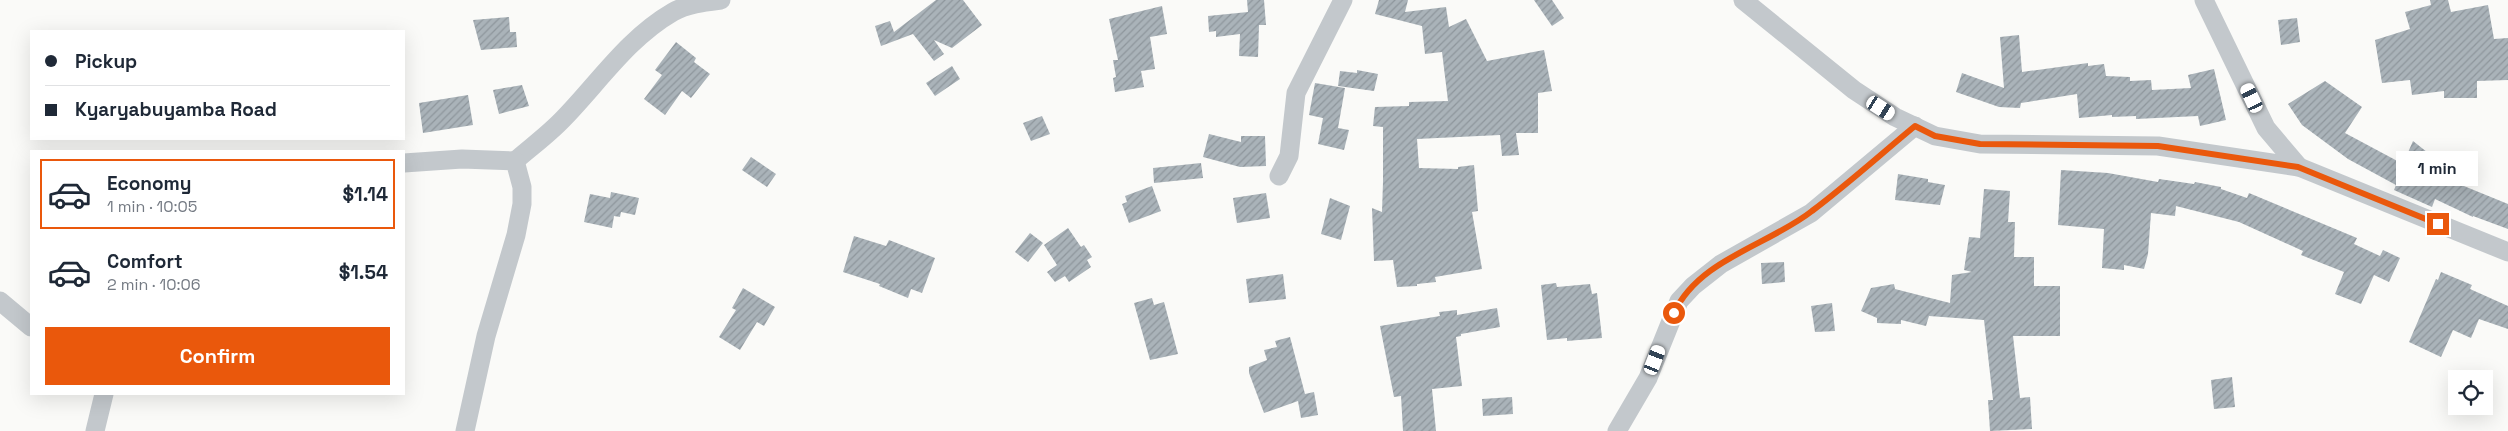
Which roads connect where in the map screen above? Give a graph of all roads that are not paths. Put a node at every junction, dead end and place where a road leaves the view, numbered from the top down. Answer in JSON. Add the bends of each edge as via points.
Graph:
{"nodes":[{"id":1,"x":721,"y":0,"type":"edge"},
{"id":2,"x":1343,"y":0,"type":"edge"},
{"id":3,"x":1743,"y":0,"type":"edge"},
{"id":4,"x":2204,"y":0,"type":"edge"},
{"id":5,"x":1915,"y":126,"type":"junction"},
{"id":6,"x":515,"y":161,"type":"junction"},
{"id":7,"x":405,"y":162,"type":"edge"},
{"id":8,"x":2298,"y":167,"type":"junction"},
{"id":9,"x":1278,"y":176,"type":"dead end"},
{"id":10,"x":2508,"y":252,"type":"edge"},
{"id":11,"x":0,"y":301,"type":"edge"},
{"id":12,"x":30,"y":326,"type":"edge"},
{"id":13,"x":104,"y":395,"type":"edge"},
{"id":14,"x":94,"y":431,"type":"edge"},
{"id":15,"x":465,"y":431,"type":"edge"},
{"id":16,"x":1617,"y":431,"type":"edge"}],
"edges":[{"from":1,"to":6,"type":"street","via":[[674,12],[643,33],[598,78],[564,119]]},
{"from":2,"to":9,"type":"street","via":[[1296,93],[1289,156]]},
{"from":3,"to":5,"type":"street","via":[[1854,90]]},
{"from":4,"to":8,"type":"street","via":[[2266,128]]},
{"from":5,"to":8,"type":"street","via":[[1935,136],[1980,144],[2158,146]]},
{"from":5,"to":16,"type":"street","via":[[1811,212],[1721,264],[1693,286],[1679,301],[1648,378]]},
{"from":6,"to":7,"type":"street"},
{"from":6,"to":15,"type":"street","via":[[522,187],[522,204],[486,336]]},
{"from":8,"to":10,"type":"street"},
{"from":11,"to":12,"type":"street"},
{"from":13,"to":14,"type":"street"}]}
